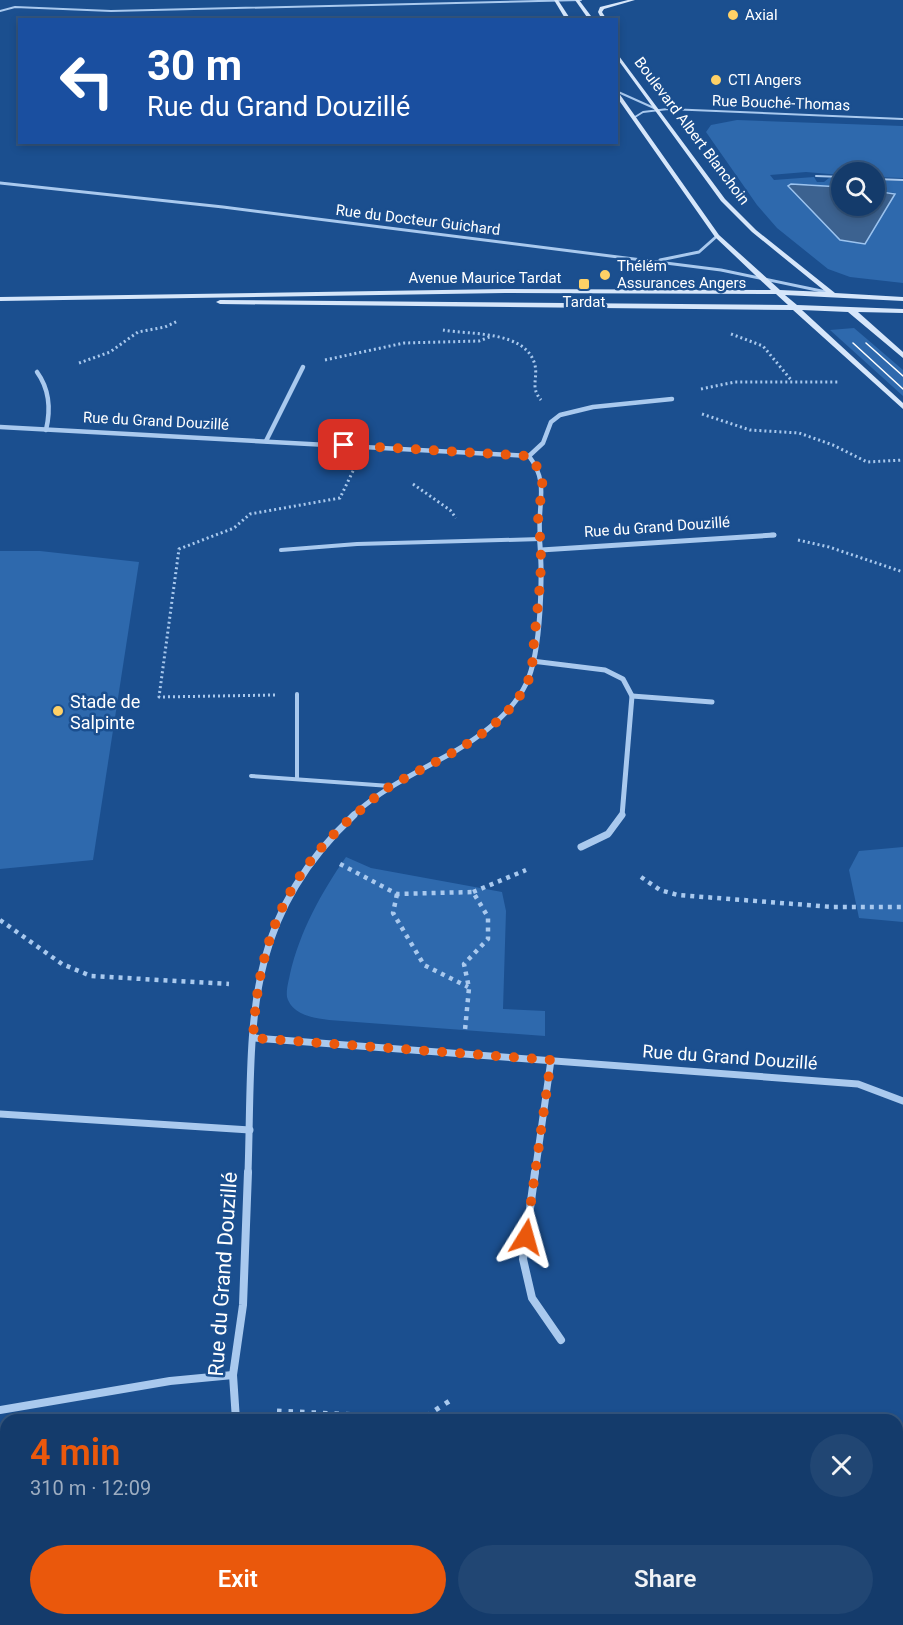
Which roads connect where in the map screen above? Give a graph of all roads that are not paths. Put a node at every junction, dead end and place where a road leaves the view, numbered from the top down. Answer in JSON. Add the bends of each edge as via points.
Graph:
{"nodes":[{"id":1,"x":371,"y":0,"type":"edge"},
{"id":2,"x":503,"y":0,"type":"edge"},
{"id":3,"x":556,"y":0,"type":"edge"},
{"id":4,"x":578,"y":0,"type":"edge"},
{"id":5,"x":633,"y":0,"type":"edge"},
{"id":6,"x":14,"y":2,"type":"dead end"},
{"id":7,"x":491,"y":2,"type":"junction"},
{"id":8,"x":372,"y":5,"type":"junction"},
{"id":9,"x":15,"y":7,"type":"junction"},
{"id":10,"x":0,"y":11,"type":"edge"},
{"id":11,"x":568,"y":18,"type":"edge"},
{"id":12,"x":590,"y":18,"type":"edge"},
{"id":13,"x":604,"y":18,"type":"edge"},
{"id":14,"x":618,"y":56,"type":"edge"},
{"id":15,"x":618,"y":92,"type":"edge"},
{"id":16,"x":618,"y":94,"type":"edge"},
{"id":17,"x":658,"y":109,"type":"junction"},
{"id":18,"x":635,"y":117,"type":"junction"},
{"id":19,"x":903,"y":118,"type":"edge"},
{"id":20,"x":816,"y":176,"type":"dead end"},
{"id":21,"x":831,"y":177,"type":"edge"},
{"id":22,"x":885,"y":179,"type":"edge"},
{"id":23,"x":903,"y":180,"type":"edge"},
{"id":24,"x":0,"y":183,"type":"edge"},
{"id":25,"x":717,"y":236,"type":"junction"},
{"id":26,"x":646,"y":261,"type":"junction"},
{"id":27,"x":762,"y":277,"type":"junction"},
{"id":28,"x":831,"y":293,"type":"junction"},
{"id":29,"x":781,"y":295,"type":"junction"},
{"id":30,"x":0,"y":298,"type":"edge"},
{"id":31,"x":66,"y":298,"type":"junction"},
{"id":32,"x":903,"y":299,"type":"edge"},
{"id":33,"x":793,"y":307,"type":"junction"},
{"id":34,"x":850,"y":309,"type":"junction"},
{"id":35,"x":903,"y":311,"type":"edge"},
{"id":36,"x":903,"y":356,"type":"edge"},
{"id":37,"x":303,"y":367,"type":"dead end"},
{"id":38,"x":38,"y":372,"type":"dead end"},
{"id":39,"x":672,"y":399,"type":"dead end"},
{"id":40,"x":903,"y":406,"type":"edge"},
{"id":41,"x":0,"y":427,"type":"edge"},
{"id":42,"x":46,"y":430,"type":"junction"},
{"id":43,"x":266,"y":441,"type":"junction"},
{"id":44,"x":529,"y":456,"type":"junction"},
{"id":45,"x":774,"y":535,"type":"road end"},
{"id":46,"x":542,"y":539,"type":"junction"},
{"id":47,"x":281,"y":550,"type":"dead end"},
{"id":48,"x":541,"y":550,"type":"junction"},
{"id":49,"x":532,"y":660,"type":"junction"},
{"id":50,"x":297,"y":694,"type":"road end"},
{"id":51,"x":632,"y":696,"type":"junction"},
{"id":52,"x":712,"y":702,"type":"dead end"},
{"id":53,"x":251,"y":776,"type":"dead end"},
{"id":54,"x":297,"y":779,"type":"junction"},
{"id":55,"x":390,"y":786,"type":"junction"},
{"id":56,"x":581,"y":847,"type":"dead end"},
{"id":57,"x":253,"y":1038,"type":"junction"},
{"id":58,"x":551,"y":1060,"type":"junction"},
{"id":59,"x":903,"y":1101,"type":"edge"},
{"id":60,"x":0,"y":1114,"type":"edge"},
{"id":61,"x":250,"y":1130,"type":"junction"},
{"id":62,"x":561,"y":1340,"type":"dead end"},
{"id":63,"x":233,"y":1375,"type":"junction"},
{"id":64,"x":0,"y":1410,"type":"edge"},
{"id":65,"x":236,"y":1414,"type":"edge"}],
"edges":[{"from":1,"to":8,"type":"street"},
{"from":2,"to":7,"type":"street"},
{"from":3,"to":4,"type":"street"},
{"from":3,"to":7,"type":"street"},
{"from":3,"to":11,"type":"street"},
{"from":4,"to":12,"type":"street"},
{"from":5,"to":13,"type":"street","via":[[602,8]]},
{"from":6,"to":9,"type":"street"},
{"from":7,"to":8,"type":"street"},
{"from":8,"to":9,"type":"street","via":[[111,11]]},
{"from":9,"to":10,"type":"street"},
{"from":14,"to":17,"type":"street","name":"Boulevard Albert Blanchoin"},
{"from":15,"to":17,"type":"street"},
{"from":16,"to":18,"type":"street"},
{"from":17,"to":18,"type":"street"},
{"from":17,"to":19,"type":"street","name":"Rue Bouché-Thomas"},
{"from":17,"to":28,"type":"street","name":"Boulevard Albert Blanchoin","via":[[723,200],[754,231]]},
{"from":18,"to":25,"type":"street"},
{"from":20,"to":21,"type":"lane"},
{"from":22,"to":23,"type":"lane"},
{"from":24,"to":26,"type":"street","name":"Rue du Docteur Guichard"},
{"from":25,"to":26,"type":"street","via":[[711,245],[695,254]]},
{"from":25,"to":27,"type":"street"},
{"from":26,"to":27,"type":"street","name":"Rue du Docteur Guichard"},
{"from":27,"to":28,"type":"street","name":"Rue du Docteur Guichard"},
{"from":27,"to":29,"type":"street"},
{"from":28,"to":29,"type":"street","name":"Avenue Maurice Tardat"},
{"from":28,"to":32,"type":"street","name":"Avenue Maurice Tardat"},
{"from":28,"to":34,"type":"street","name":"Boulevard Albert Blanchoin"},
{"from":29,"to":31,"type":"street","name":"Avenue Maurice Tardat","via":[[405,291]]},
{"from":29,"to":33,"type":"street"},
{"from":30,"to":31,"type":"street","name":"Avenue Maurice Tardat"},
{"from":31,"to":33,"type":"street","name":"Avenue Maurice Tardat"},
{"from":33,"to":34,"type":"street","name":"Avenue Maurice Tardat"},
{"from":33,"to":40,"type":"street"},
{"from":34,"to":35,"type":"street","name":"Avenue Maurice Tardat"},
{"from":34,"to":36,"type":"street","name":"Boulevard Albert Blanchoin"},
{"from":37,"to":43,"type":"street"},
{"from":38,"to":42,"type":"street","via":[[49,397]]},
{"from":39,"to":44,"type":"street","via":[[593,407],[560,415],[551,422],[543,443]]},
{"from":41,"to":42,"type":"street","name":"Rue du Grand Douzillé"},
{"from":42,"to":43,"type":"street","name":"Rue du Grand Douzillé"},
{"from":43,"to":44,"type":"street","name":"Rue du Grand Douzillé"},
{"from":44,"to":46,"type":"street","name":"Rue du Grand Douzillé","via":[[541,470],[543,499],[538,526]]},
{"from":45,"to":48,"type":"street","name":"Rue du Grand Douzillé"},
{"from":46,"to":47,"type":"lane"},
{"from":46,"to":48,"type":"street","name":"Rue du Grand Douzillé"},
{"from":48,"to":49,"type":"street","name":"Rue du Grand Douzillé"},
{"from":49,"to":51,"type":"street","via":[[605,670],[623,679]]},
{"from":49,"to":55,"type":"street","name":"Rue du Grand Douzillé","via":[[528,681],[503,716],[468,744]]},
{"from":50,"to":54,"type":"lane"},
{"from":51,"to":52,"type":"street"},
{"from":51,"to":56,"type":"street","via":[[622,816],[608,834]]},
{"from":53,"to":54,"type":"lane"},
{"from":54,"to":55,"type":"lane"},
{"from":55,"to":57,"type":"street","name":"Rue du Grand Douzillé","via":[[328,841],[294,885],[262,962]]},
{"from":57,"to":58,"type":"street","name":"Rue du Grand Douzillé"},
{"from":57,"to":61,"type":"street","name":"Rue du Grand Douzillé"},
{"from":58,"to":59,"type":"street","name":"Rue du Grand Douzillé","via":[[858,1084]]},
{"from":58,"to":62,"type":"street","via":[[523,1259],[532,1298]]},
{"from":60,"to":61,"type":"street"},
{"from":61,"to":63,"type":"street","name":"Rue du Grand Douzillé","via":[[242,1314]]},
{"from":63,"to":64,"type":"street","via":[[170,1381]]},
{"from":63,"to":65,"type":"street","name":"Rue du Grand Douzillé"}]}
